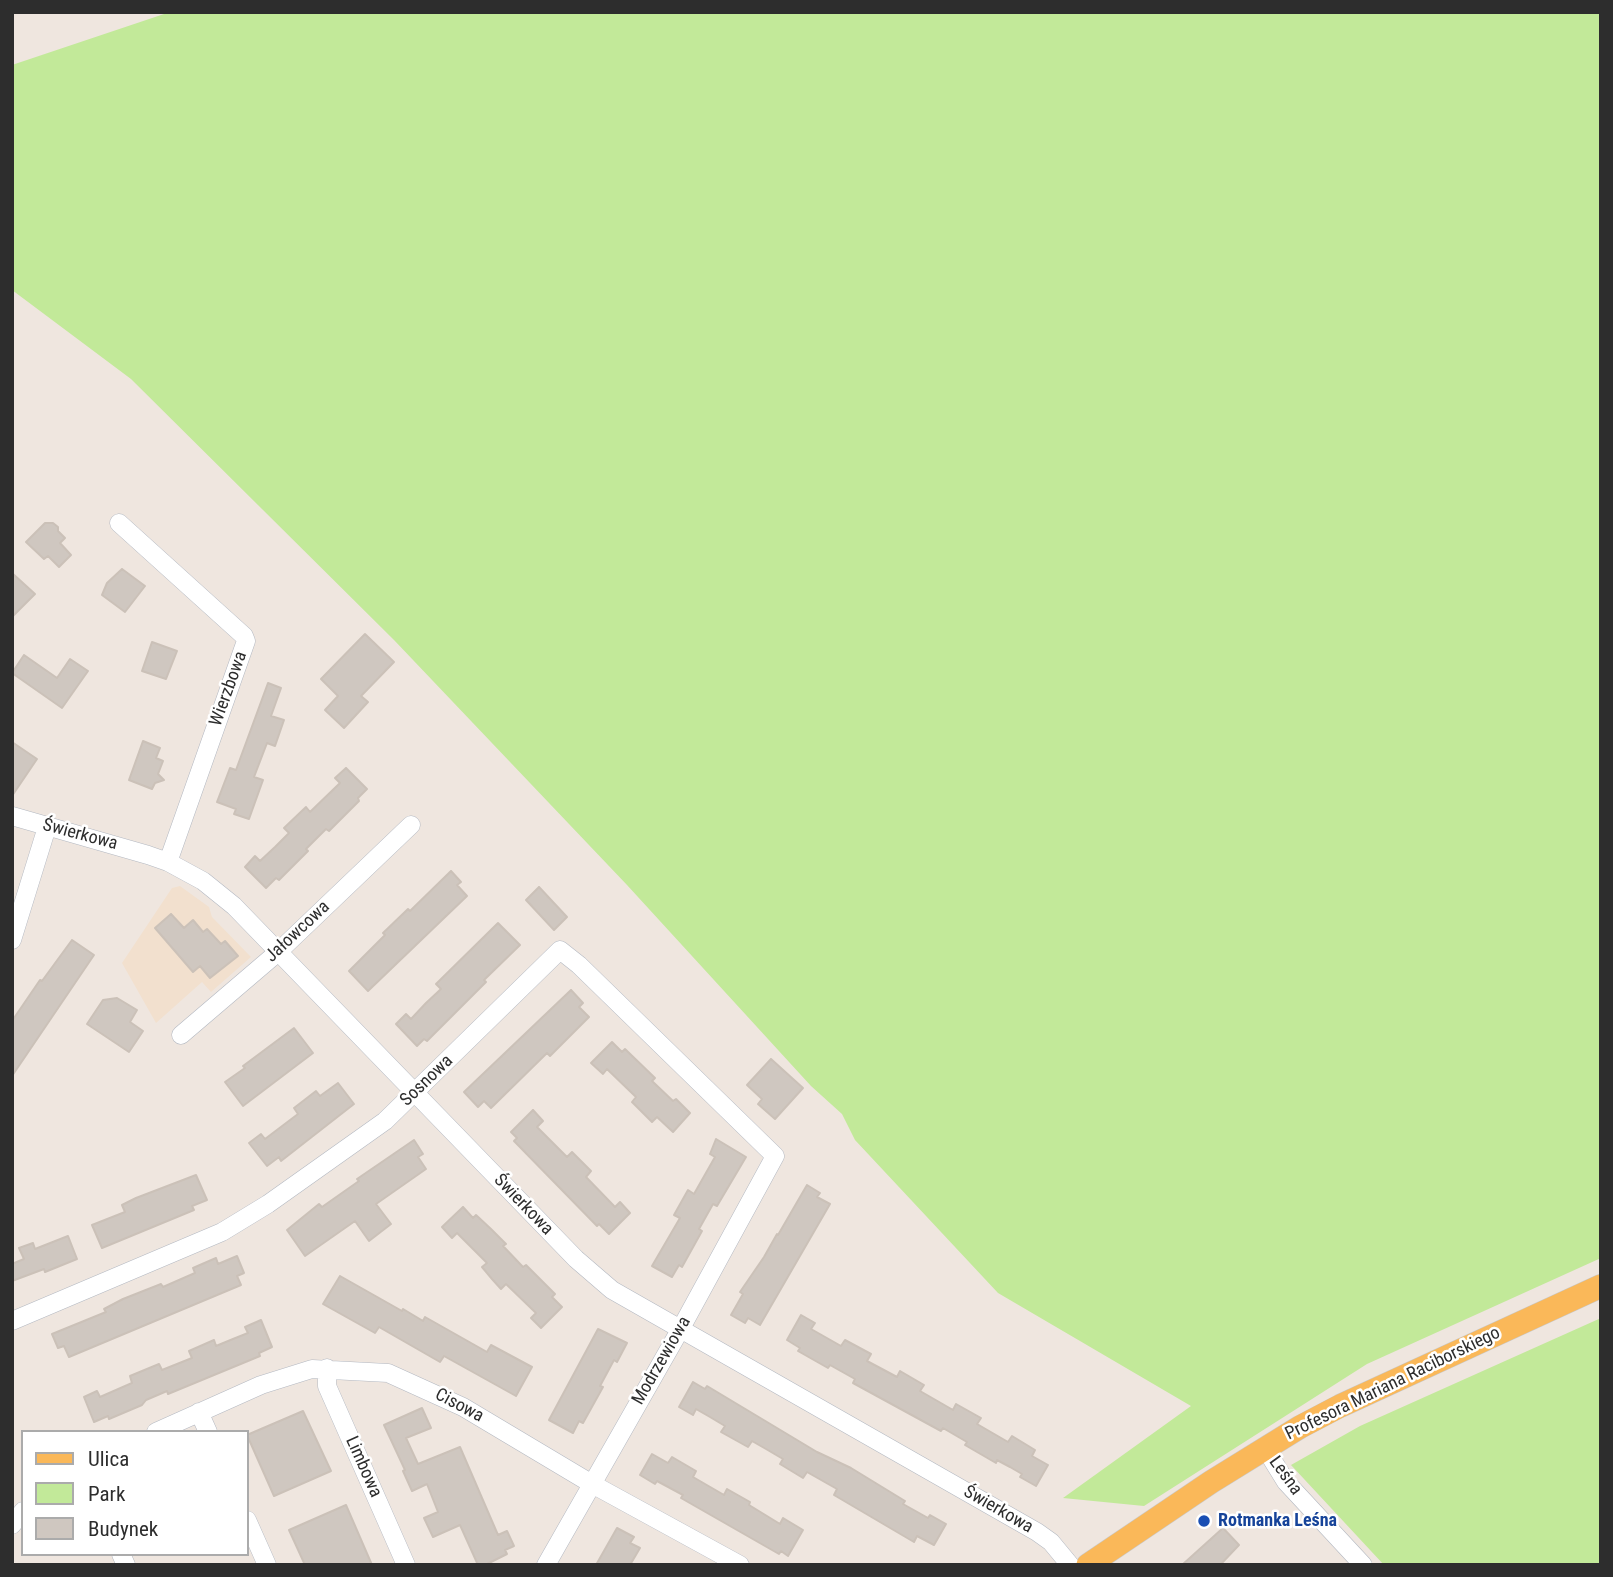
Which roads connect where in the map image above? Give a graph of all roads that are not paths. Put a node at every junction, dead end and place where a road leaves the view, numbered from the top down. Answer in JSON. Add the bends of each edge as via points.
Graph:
{"nodes":[{"id":1,"x":119,"y":523,"type":"dead end"},
{"id":2,"x":12,"y":816,"type":"edge"},
{"id":3,"x":411,"y":825,"type":"dead end"},
{"id":4,"x":47,"y":827,"type":"junction"},
{"id":5,"x":168,"y":862,"type":"junction"},
{"id":6,"x":12,"y":940,"type":"edge"},
{"id":7,"x":277,"y":953,"type":"junction"},
{"id":8,"x":181,"y":1035,"type":"dead end"},
{"id":9,"x":415,"y":1094,"type":"junction"},
{"id":10,"x":775,"y":1156,"type":"joint"},
{"id":11,"x":1601,"y":1286,"type":"edge"},
{"id":12,"x":12,"y":1321,"type":"edge"},
{"id":13,"x":680,"y":1331,"type":"junction"},
{"id":14,"x":327,"y":1368,"type":"junction"},
{"id":15,"x":199,"y":1412,"type":"junction"},
{"id":16,"x":160,"y":1430,"type":"edge"},
{"id":17,"x":207,"y":1430,"type":"edge"},
{"id":18,"x":1265,"y":1448,"type":"junction"},
{"id":19,"x":592,"y":1484,"type":"junction"},
{"id":20,"x":248,"y":1522,"type":"edge"},
{"id":21,"x":267,"y":1565,"type":"edge"},
{"id":22,"x":406,"y":1565,"type":"edge"},
{"id":23,"x":546,"y":1565,"type":"edge"},
{"id":24,"x":740,"y":1565,"type":"edge"},
{"id":25,"x":1070,"y":1565,"type":"edge"},
{"id":26,"x":1088,"y":1565,"type":"edge"},
{"id":27,"x":1363,"y":1565,"type":"edge"}],
"edges":[{"from":1,"to":5,"type":"street","name":"Wierzbowa","via":[[246,641]]},
{"from":2,"to":4,"type":"street","name":"Świerkowa"},
{"from":3,"to":7,"type":"street","name":"Jałowcowa"},
{"from":4,"to":5,"type":"street","name":"Świerkowa"},
{"from":4,"to":6,"type":"street"},
{"from":5,"to":7,"type":"street","name":"Świerkowa","via":[[219,893]]},
{"from":7,"to":8,"type":"street","name":"Jałowcowa"},
{"from":7,"to":9,"type":"street","name":"Świerkowa"},
{"from":9,"to":10,"type":"street","name":"Sosnowa","via":[[560,950]]},
{"from":9,"to":12,"type":"street","name":"Sosnowa","via":[[385,1121],[239,1223]]},
{"from":9,"to":13,"type":"street","name":"Świerkowa","via":[[576,1259],[612,1290]]},
{"from":10,"to":13,"type":"street","name":"Modrzewiowa"},
{"from":11,"to":18,"type":"main road","name":"Profesora Mariana Raciborskiego","via":[[1340,1406]]},
{"from":13,"to":19,"type":"street","name":"Modrzewiowa"},
{"from":13,"to":25,"type":"street","name":"Świerkowa","via":[[1037,1532]]},
{"from":14,"to":15,"type":"street","name":"Cisowa","via":[[270,1381]]},
{"from":14,"to":19,"type":"street","name":"Cisowa","via":[[388,1373],[415,1384],[463,1407]]},
{"from":14,"to":22,"type":"street","name":"Limbowa","via":[[327,1386]]},
{"from":15,"to":16,"type":"street","name":"Cisowa"},
{"from":15,"to":17,"type":"street"},
{"from":18,"to":26,"type":"main road","name":"Profesora Mariana Raciborskiego"},
{"from":18,"to":27,"type":"street","name":"Leśna","via":[[1286,1482]]},
{"from":19,"to":23,"type":"street","name":"Modrzewiowa"},
{"from":19,"to":24,"type":"street","name":"Cisowa"},
{"from":20,"to":21,"type":"street"}]}
